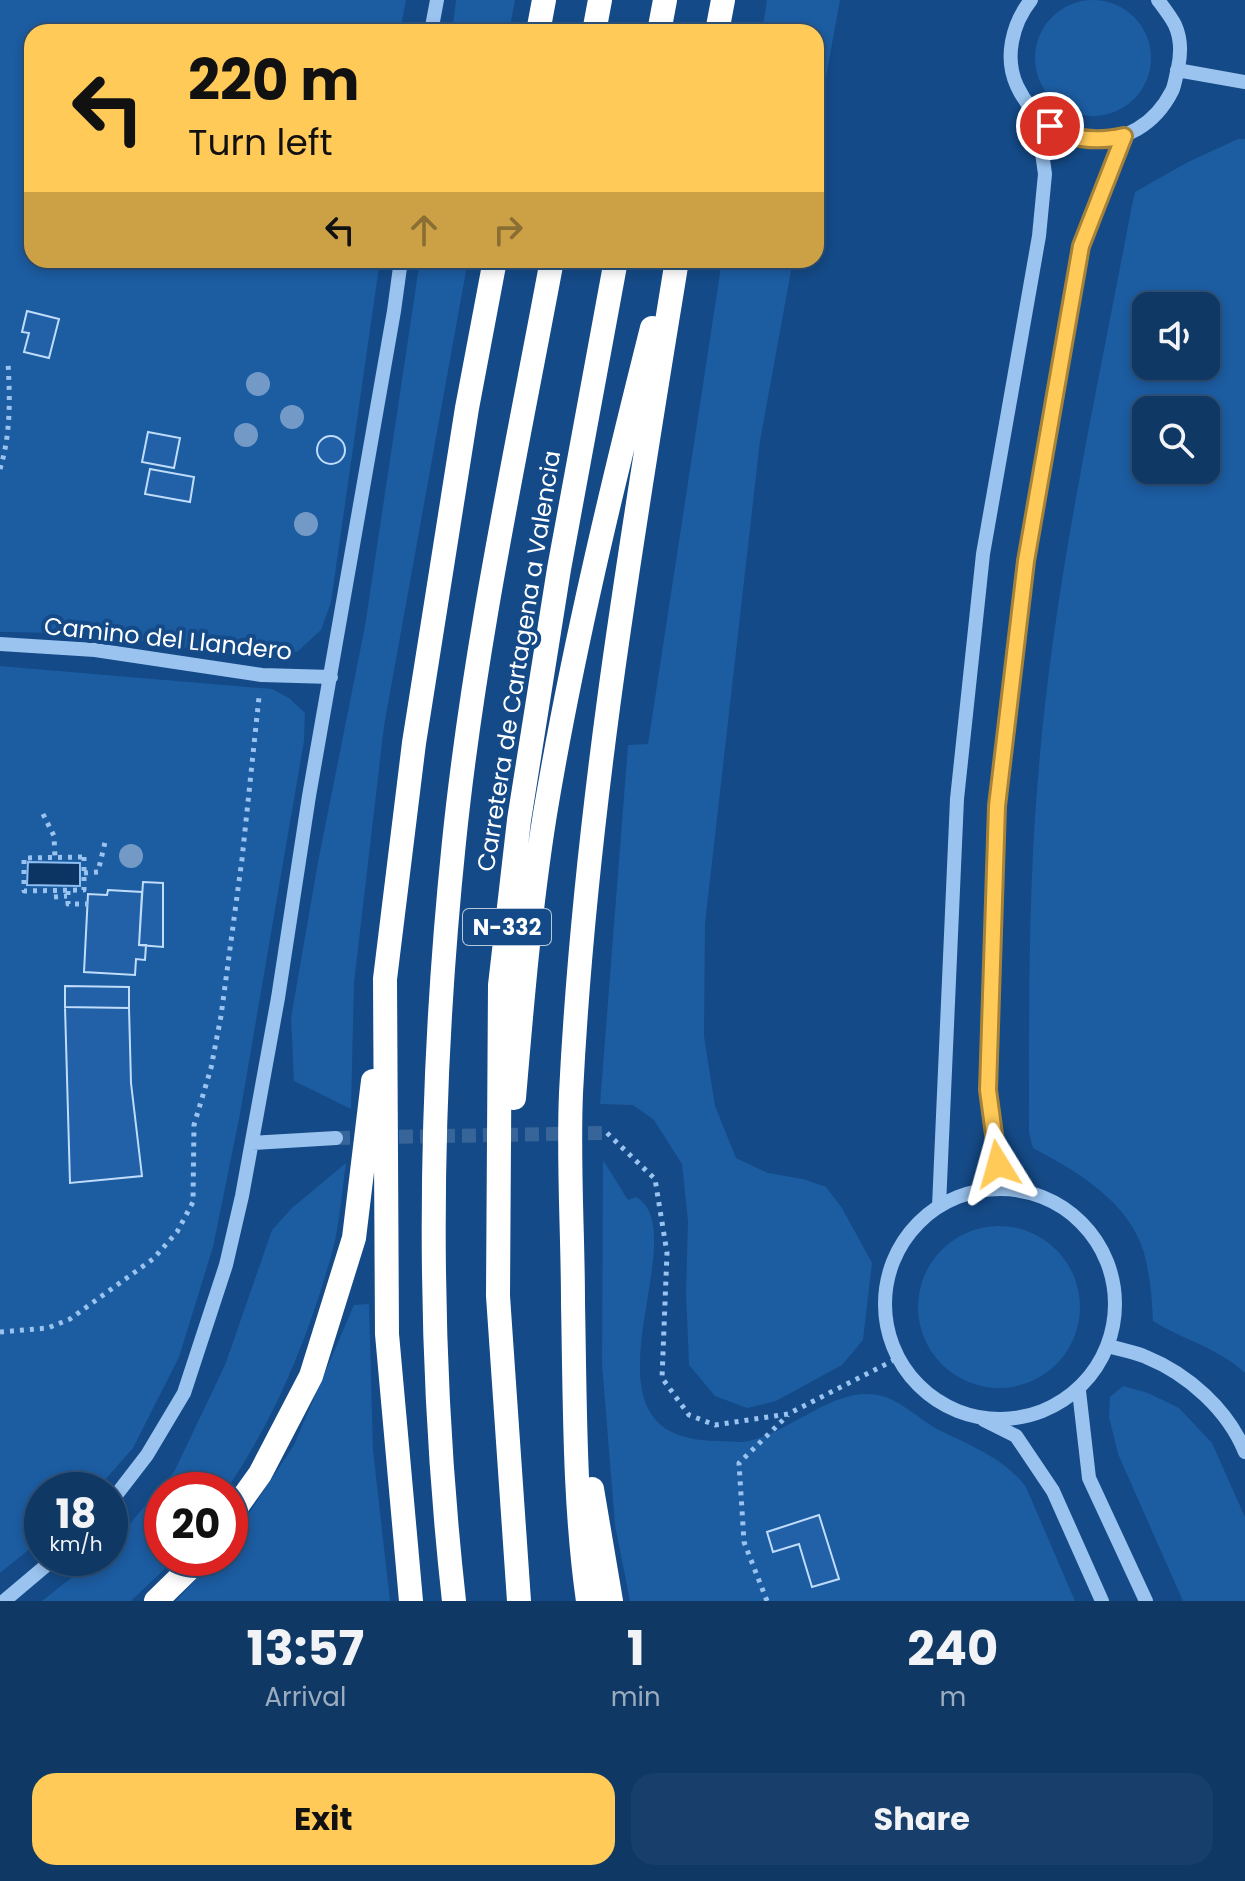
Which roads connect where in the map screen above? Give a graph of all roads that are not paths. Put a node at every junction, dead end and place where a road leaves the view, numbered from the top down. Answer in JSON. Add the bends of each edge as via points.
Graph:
{"nodes":[{"id":1,"x":437,"y":0,"type":"edge"},
{"id":2,"x":544,"y":0,"type":"edge"},
{"id":3,"x":600,"y":0,"type":"edge"},
{"id":4,"x":665,"y":0,"type":"edge"},
{"id":5,"x":723,"y":0,"type":"edge"},
{"id":6,"x":1031,"y":0,"type":"edge"},
{"id":7,"x":1158,"y":0,"type":"edge"},
{"id":8,"x":432,"y":24,"type":"edge"},
{"id":9,"x":540,"y":24,"type":"edge"},
{"id":10,"x":596,"y":24,"type":"edge"},
{"id":11,"x":660,"y":24,"type":"edge"},
{"id":12,"x":718,"y":24,"type":"edge"},
{"id":13,"x":1177,"y":70,"type":"junction"},
{"id":14,"x":1245,"y":82,"type":"edge"},
{"id":15,"x":1037,"y":117,"type":"junction"},
{"id":16,"x":1124,"y":136,"type":"junction"},
{"id":17,"x":400,"y":268,"type":"edge"},
{"id":18,"x":493,"y":268,"type":"edge"},
{"id":19,"x":551,"y":268,"type":"edge"},
{"id":20,"x":615,"y":268,"type":"edge"},
{"id":21,"x":667,"y":268,"type":"edge"},
{"id":22,"x":676,"y":268,"type":"edge"},
{"id":23,"x":0,"y":644,"type":"edge"},
{"id":24,"x":331,"y":677,"type":"junction"},
{"id":25,"x":385,"y":979,"type":"junction"},
{"id":26,"x":336,"y":1138,"type":"tunnel mouth"},
{"id":27,"x":252,"y":1143,"type":"junction"},
{"id":28,"x":1001,"y":1188,"type":"junction"},
{"id":29,"x":939,"y":1206,"type":"junction"},
{"id":30,"x":498,"y":1296,"type":"junction"},
{"id":31,"x":1109,"y":1346,"type":"junction"},
{"id":32,"x":574,"y":1376,"type":"junction"},
{"id":33,"x":1079,"y":1391,"type":"junction"},
{"id":34,"x":984,"y":1420,"type":"junction"},
{"id":35,"x":1245,"y":1452,"type":"edge"},
{"id":36,"x":128,"y":1480,"type":"edge"},
{"id":37,"x":248,"y":1491,"type":"edge"},
{"id":38,"x":34,"y":1576,"type":"edge"},
{"id":39,"x":182,"y":1576,"type":"edge"},
{"id":40,"x":4,"y":1601,"type":"edge"},
{"id":41,"x":156,"y":1601,"type":"edge"},
{"id":42,"x":411,"y":1601,"type":"edge"},
{"id":43,"x":454,"y":1601,"type":"edge"},
{"id":44,"x":519,"y":1601,"type":"edge"},
{"id":45,"x":588,"y":1601,"type":"edge"},
{"id":46,"x":611,"y":1601,"type":"edge"},
{"id":47,"x":1102,"y":1601,"type":"edge"},
{"id":48,"x":1146,"y":1601,"type":"edge"}],
"edges":[{"from":1,"to":8,"type":"street"},
{"from":2,"to":9,"type":"highway"},
{"from":3,"to":10,"type":"highway"},
{"from":4,"to":11,"type":"highway"},
{"from":5,"to":12,"type":"highway"},
{"from":6,"to":15,"type":"street","via":[[1015,25],[1010,55],[1013,76]]},
{"from":7,"to":13,"type":"street","via":[[1176,27],[1181,54]]},
{"from":13,"to":14,"type":"street"},
{"from":13,"to":16,"type":"street","via":[[1173,91],[1150,120]]},
{"from":15,"to":16,"type":"street","via":[[1077,139]]},
{"from":15,"to":29,"type":"street","via":[[1045,174],[1039,236],[983,554],[957,799]]},
{"from":16,"to":28,"type":"street","via":[[1081,246],[1026,561],[997,806],[988,1090]]},
{"from":17,"to":24,"type":"street"},
{"from":18,"to":25,"type":"highway","via":[[414,743]]},
{"from":19,"to":43,"type":"highway","name":"Carretera de Cartagena a Valencia","number":"N-332","via":[[481,646],[454,842],[440,1026],[435,1374]]},
{"from":20,"to":30,"type":"highway","name":"Carretera de Cartagena a Valencia","number":"N-332","via":[[517,835],[500,985]]},
{"from":21,"to":30,"type":"highway","number":"N-332","via":[[569,687],[545,815],[523,988]]},
{"from":22,"to":32,"type":"highway","number":"N-332","via":[[617,629],[587,869],[571,1096]]},
{"from":23,"to":24,"type":"street","name":"Camino del Llandero","via":[[95,650],[262,675]]},
{"from":24,"to":27,"type":"street"},
{"from":25,"to":37,"type":"highway","via":[[354,1238],[311,1376]]},
{"from":25,"to":42,"type":"highway","via":[[387,1334]]},
{"from":26,"to":27,"type":"street"},
{"from":27,"to":36,"type":"street","via":[[226,1265],[184,1393]]},
{"from":28,"to":29,"type":"street","via":[[969,1193]]},
{"from":28,"to":31,"type":"street","via":[[1045,1197],[1082,1221],[1108,1258],[1117,1302]]},
{"from":29,"to":34,"type":"street","via":[[912,1229],[894,1260],[885,1293],[887,1326],[913,1381],[957,1413]]},
{"from":30,"to":44,"type":"highway","name":"Carretera de Cartagena a Valencia","number":"N-332"},
{"from":31,"to":33,"type":"street"},
{"from":31,"to":35,"type":"street","via":[[1146,1357],[1195,1385],[1236,1431]]},
{"from":32,"to":45,"type":"highway"},
{"from":32,"to":46,"type":"highway"},
{"from":33,"to":34,"type":"street","via":[[1035,1416]]},
{"from":33,"to":48,"type":"street","via":[[1089,1478]]},
{"from":34,"to":47,"type":"street","via":[[1016,1436],[1053,1491]]},
{"from":38,"to":40,"type":"street"},
{"from":39,"to":41,"type":"highway"}]}
